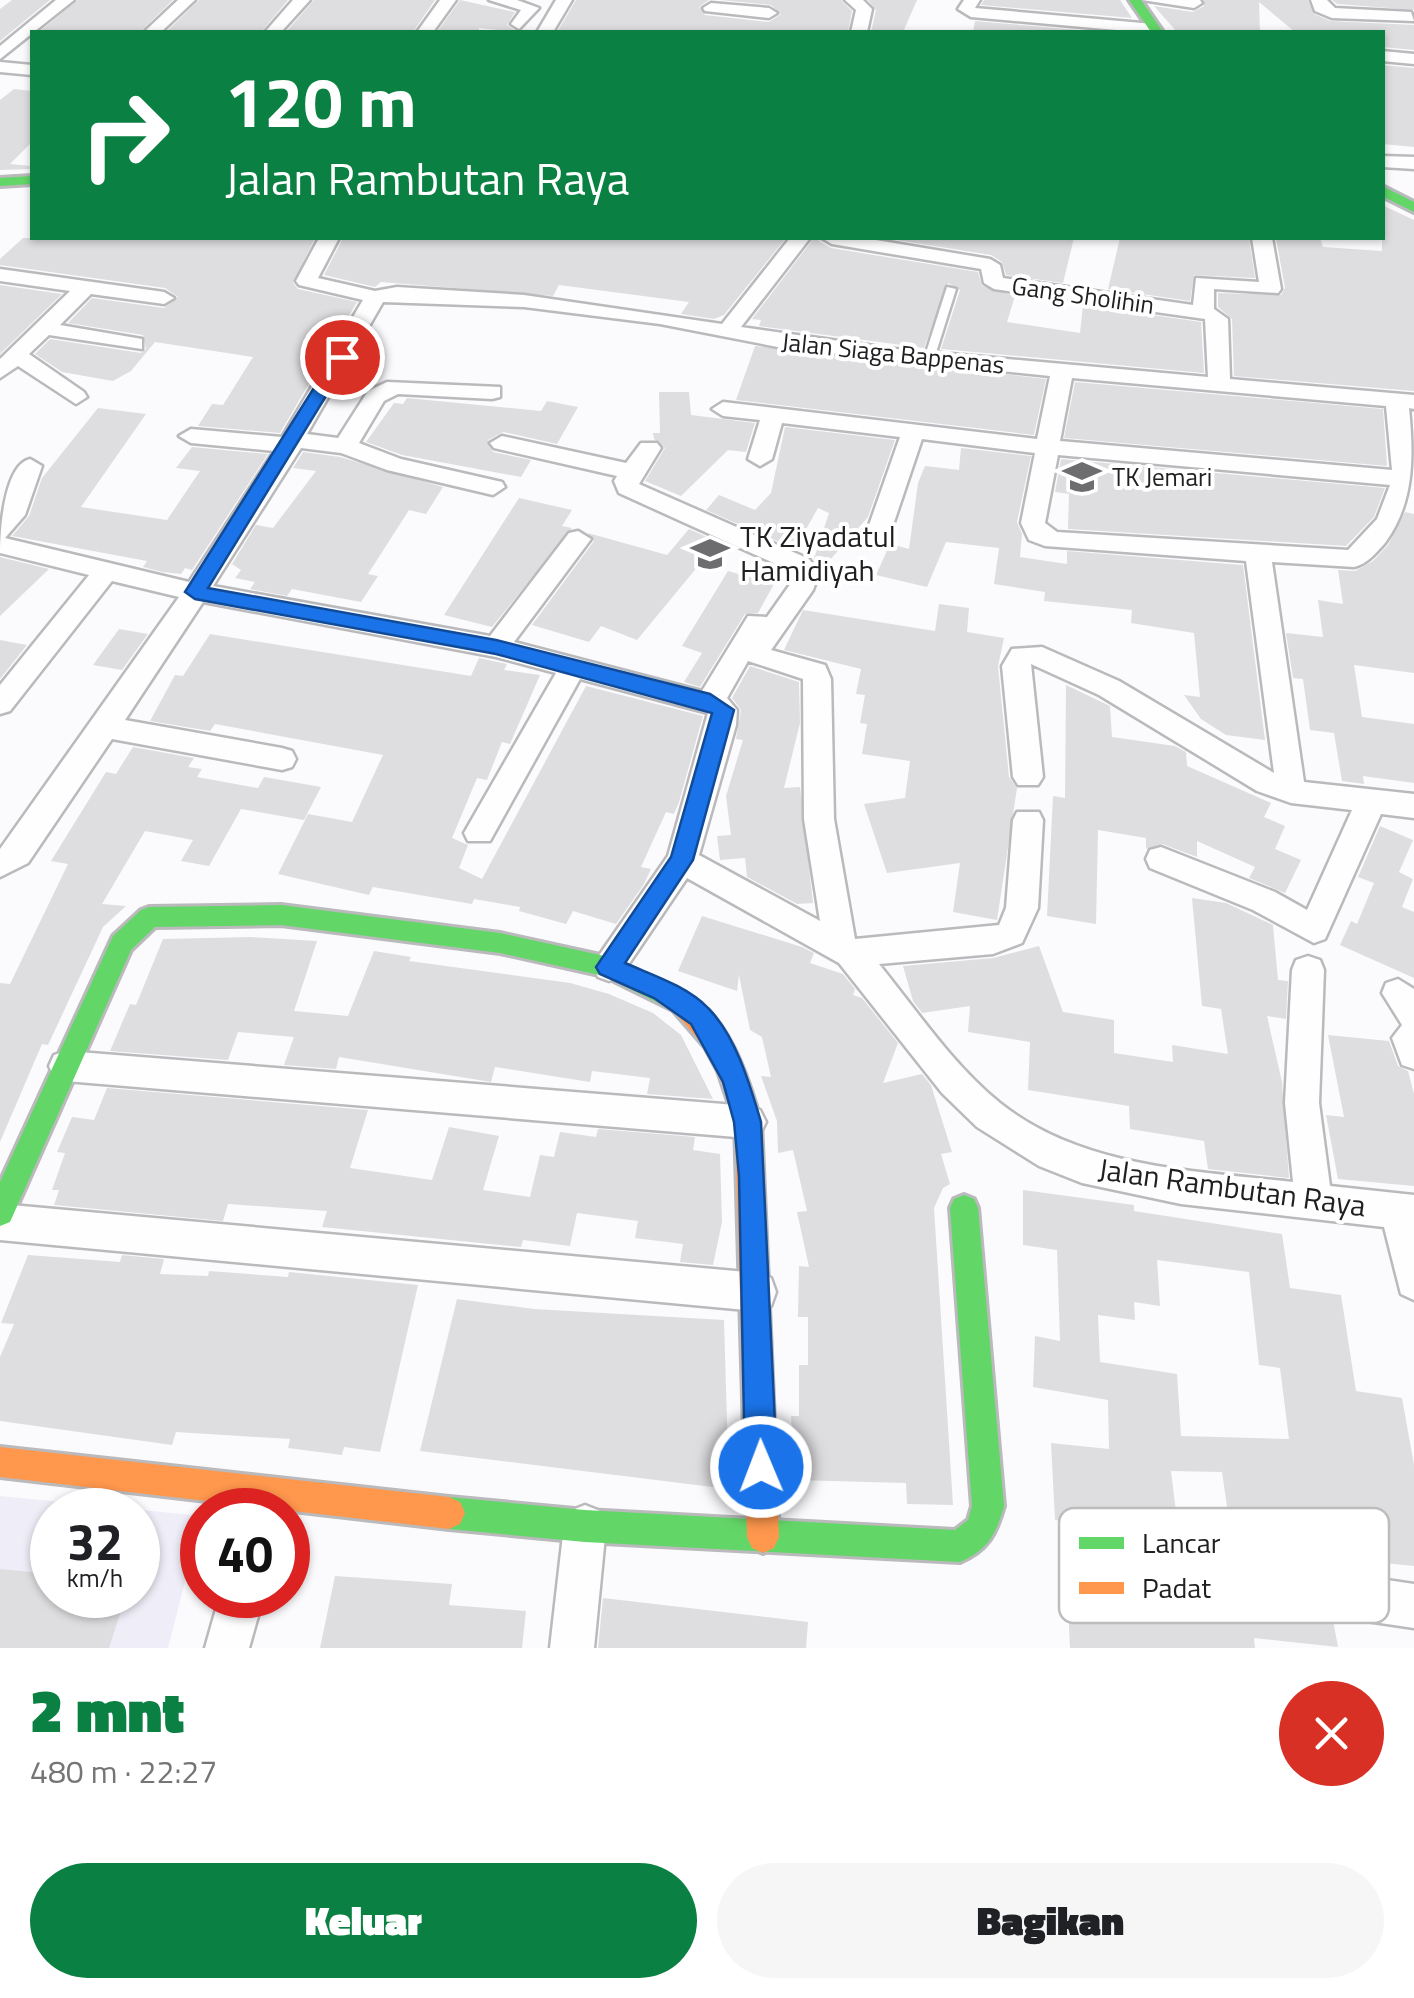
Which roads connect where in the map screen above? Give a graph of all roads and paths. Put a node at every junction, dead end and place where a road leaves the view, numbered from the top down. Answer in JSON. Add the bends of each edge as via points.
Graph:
{"nodes":[{"id":1,"x":66,"y":0,"type":"edge"},
{"id":2,"x":187,"y":0,"type":"edge"},
{"id":3,"x":302,"y":0,"type":"edge"},
{"id":4,"x":448,"y":0,"type":"edge"},
{"id":5,"x":497,"y":0,"type":"edge"},
{"id":6,"x":564,"y":0,"type":"edge"},
{"id":7,"x":853,"y":0,"type":"edge"},
{"id":8,"x":972,"y":0,"type":"edge"},
{"id":9,"x":1135,"y":0,"type":"edge"},
{"id":10,"x":1150,"y":0,"type":"edge"},
{"id":11,"x":1319,"y":0,"type":"edge"},
{"id":12,"x":1194,"y":3,"type":"dead end"},
{"id":13,"x":710,"y":9,"type":"edge"},
{"id":14,"x":769,"y":12,"type":"dead end"},
{"id":15,"x":1411,"y":18,"type":"dead end"},
{"id":16,"x":519,"y":24,"type":"dead end"},
{"id":17,"x":1034,"y":26,"type":"edge"},
{"id":18,"x":154,"y":30,"type":"edge"},
{"id":19,"x":275,"y":30,"type":"edge"},
{"id":20,"x":426,"y":30,"type":"edge"},
{"id":21,"x":546,"y":30,"type":"edge"},
{"id":22,"x":860,"y":30,"type":"edge"},
{"id":23,"x":1131,"y":30,"type":"edge"},
{"id":24,"x":1154,"y":30,"type":"edge"},
{"id":25,"x":0,"y":54,"type":"edge"},
{"id":26,"x":1385,"y":56,"type":"edge"},
{"id":27,"x":1414,"y":59,"type":"edge"},
{"id":28,"x":0,"y":67,"type":"edge"},
{"id":29,"x":30,"y":70,"type":"edge"},
{"id":30,"x":1385,"y":161,"type":"edge"},
{"id":31,"x":1414,"y":163,"type":"edge"},
{"id":32,"x":30,"y":180,"type":"edge"},
{"id":33,"x":0,"y":182,"type":"edge"},
{"id":34,"x":1385,"y":193,"type":"edge"},
{"id":35,"x":1414,"y":208,"type":"edge"},
{"id":36,"x":328,"y":240,"type":"edge"},
{"id":37,"x":798,"y":240,"type":"edge"},
{"id":38,"x":844,"y":240,"type":"edge"},
{"id":39,"x":1262,"y":240,"type":"edge"},
{"id":40,"x":0,"y":275,"type":"edge"},
{"id":41,"x":84,"y":289,"type":"junction"},
{"id":42,"x":951,"y":290,"type":"dead end"},
{"id":43,"x":375,"y":297,"type":"junction"},
{"id":44,"x":164,"y":298,"type":"dead end"},
{"id":45,"x":1204,"y":312,"type":"junction"},
{"id":46,"x":44,"y":328,"type":"junction"},
{"id":47,"x":729,"y":329,"type":"junction"},
{"id":48,"x":134,"y":344,"type":"dead end"},
{"id":49,"x":929,"y":359,"type":"junction"},
{"id":50,"x":8,"y":363,"type":"edge"},
{"id":51,"x":1062,"y":371,"type":"junction"},
{"id":52,"x":1219,"y":384,"type":"junction"},
{"id":53,"x":492,"y":392,"type":"dead end"},
{"id":54,"x":76,"y":397,"type":"dead end"},
{"id":55,"x":1405,"y":401,"type":"edge"},
{"id":56,"x":723,"y":409,"type":"dead end"},
{"id":57,"x":774,"y":415,"type":"junction"},
{"id":58,"x":914,"y":432,"type":"junction"},
{"id":59,"x":191,"y":436,"type":"dead end"},
{"id":60,"x":292,"y":442,"type":"junction"},
{"id":61,"x":502,"y":444,"type":"dead end"},
{"id":62,"x":345,"y":446,"type":"junction"},
{"id":63,"x":1048,"y":447,"type":"junction"},
{"id":64,"x":760,"y":459,"type":"dead end"},
{"id":65,"x":30,"y":466,"type":"dead end"},
{"id":66,"x":1408,"y":479,"type":"junction"},
{"id":67,"x":493,"y":488,"type":"dead end"},
{"id":68,"x":0,"y":531,"type":"edge"},
{"id":69,"x":879,"y":531,"type":"dead end"},
{"id":70,"x":578,"y":539,"type":"dead end"},
{"id":71,"x":0,"y":545,"type":"edge"},
{"id":72,"x":1258,"y":556,"type":"junction"},
{"id":73,"x":104,"y":573,"type":"junction"},
{"id":74,"x":195,"y":592,"type":"junction"},
{"id":75,"x":760,"y":618,"type":"dead end"},
{"id":76,"x":496,"y":647,"type":"junction"},
{"id":77,"x":573,"y":666,"type":"junction"},
{"id":78,"x":710,"y":702,"type":"junction"},
{"id":79,"x":0,"y":704,"type":"edge"},
{"id":80,"x":104,"y":727,"type":"junction"},
{"id":81,"x":282,"y":759,"type":"dead end"},
{"id":82,"x":1028,"y":777,"type":"dead end"},
{"id":83,"x":1291,"y":792,"type":"junction"},
{"id":84,"x":1370,"y":802,"type":"junction"},
{"id":85,"x":1414,"y":806,"type":"edge"},
{"id":86,"x":1028,"y":820,"type":"dead end"},
{"id":87,"x":479,"y":833,"type":"dead end"},
{"id":88,"x":682,"y":860,"type":"junction"},
{"id":89,"x":1161,"y":860,"type":"dead end"},
{"id":90,"x":0,"y":865,"type":"edge"},
{"id":91,"x":845,"y":949,"type":"junction"},
{"id":92,"x":609,"y":967,"type":"junction"},
{"id":93,"x":1308,"y":970,"type":"dead end"},
{"id":94,"x":66,"y":1066,"type":"junction"},
{"id":95,"x":748,"y":1122,"type":"junction"},
{"id":96,"x":1314,"y":1203,"type":"junction"},
{"id":97,"x":964,"y":1208,"type":"dead end"},
{"id":98,"x":1406,"y":1212,"type":"edge"},
{"id":99,"x":0,"y":1213,"type":"edge"},
{"id":100,"x":0,"y":1222,"type":"edge"},
{"id":101,"x":1414,"y":1281,"type":"edge"},
{"id":102,"x":758,"y":1292,"type":"junction"},
{"id":103,"x":0,"y":1462,"type":"edge"},
{"id":104,"x":180,"y":1490,"type":"edge"},
{"id":105,"x":310,"y":1506,"type":"edge"},
{"id":106,"x":585,"y":1526,"type":"junction"},
{"id":107,"x":762,"y":1537,"type":"junction"},
{"id":108,"x":1389,"y":1602,"type":"edge"},
{"id":109,"x":1414,"y":1606,"type":"edge"},
{"id":110,"x":236,"y":1618,"type":"edge"},
{"id":111,"x":228,"y":1648,"type":"edge"},
{"id":112,"x":572,"y":1648,"type":"edge"}],
"edges":[{"from":1,"to":25,"type":"street"},
{"from":2,"to":18,"type":"street"},
{"from":3,"to":19,"type":"street"},
{"from":4,"to":20,"type":"street"},
{"from":5,"to":16,"type":"street","via":[[531,8]]},
{"from":6,"to":21,"type":"street"},
{"from":7,"to":22,"type":"street","via":[[864,9]]},
{"from":8,"to":17,"type":"street","via":[[966,9],[971,12]]},
{"from":9,"to":24,"type":"street"},
{"from":10,"to":12,"type":"street"},
{"from":11,"to":15,"type":"street","via":[[1332,13]]},
{"from":13,"to":14,"type":"street"},
{"from":17,"to":23,"type":"street"},
{"from":26,"to":27,"type":"street"},
{"from":28,"to":29,"type":"street"},
{"from":30,"to":31,"type":"street"},
{"from":32,"to":33,"type":"street"},
{"from":34,"to":35,"type":"street"},
{"from":36,"to":43,"type":"street","name":"Jalan Siaga Bappenas","via":[[306,281]]},
{"from":37,"to":47,"type":"street"},
{"from":38,"to":45,"type":"street","name":"Gang Sholihin","via":[[990,265],[990,280],[998,284]]},
{"from":39,"to":45,"type":"street","via":[[1271,289],[1203,282]]},
{"from":40,"to":41,"type":"street"},
{"from":41,"to":44,"type":"street"},
{"from":41,"to":46,"type":"street"},
{"from":42,"to":49,"type":"lane"},
{"from":43,"to":47,"type":"street","name":"Jalan Siaga Bappenas","via":[[524,300]]},
{"from":43,"to":60,"type":"street"},
{"from":45,"to":52,"type":"street","via":[[1217,319]]},
{"from":46,"to":48,"type":"street"},
{"from":46,"to":50,"type":"street"},
{"from":47,"to":49,"type":"street","name":"Jalan Siaga Bappenas"},
{"from":49,"to":51,"type":"street","name":"Jalan Siaga Bappenas"},
{"from":50,"to":54,"type":"street"},
{"from":51,"to":52,"type":"street","name":"Jalan Siaga Bappenas"},
{"from":51,"to":63,"type":"street"},
{"from":52,"to":55,"type":"street","name":"Jalan Siaga Bappenas"},
{"from":53,"to":62,"type":"street","via":[[395,386],[376,396]]},
{"from":55,"to":66,"type":"street"},
{"from":56,"to":57,"type":"street"},
{"from":57,"to":58,"type":"street"},
{"from":57,"to":64,"type":"street"},
{"from":58,"to":63,"type":"street"},
{"from":58,"to":69,"type":"street"},
{"from":59,"to":60,"type":"street"},
{"from":60,"to":62,"type":"street"},
{"from":60,"to":74,"type":"street"},
{"from":61,"to":91,"type":"street","via":[[641,460],[628,488],[806,573],[756,650],[760,658],[815,672],[819,818]]},
{"from":62,"to":67,"type":"street"},
{"from":63,"to":66,"type":"street"},
{"from":63,"to":72,"type":"street","via":[[1033,523],[1043,537]]},
{"from":65,"to":68,"type":"street","via":[[13,516]]},
{"from":66,"to":72,"type":"street","via":[[1402,508],[1354,560]]},
{"from":70,"to":76,"type":"street"},
{"from":71,"to":73,"type":"street"},
{"from":72,"to":83,"type":"street"},
{"from":73,"to":74,"type":"street"},
{"from":73,"to":79,"type":"street"},
{"from":74,"to":76,"type":"street"},
{"from":74,"to":80,"type":"street"},
{"from":75,"to":78,"type":"street"},
{"from":76,"to":77,"type":"street"},
{"from":77,"to":78,"type":"street"},
{"from":77,"to":87,"type":"street"},
{"from":78,"to":88,"type":"street","via":[[723,710],[722,725]]},
{"from":80,"to":81,"type":"street"},
{"from":80,"to":90,"type":"street","via":[[17,854]]},
{"from":82,"to":83,"type":"street","via":[[1016,666],[1032,654],[1109,688]]},
{"from":83,"to":84,"type":"street"},
{"from":84,"to":85,"type":"street"},
{"from":84,"to":89,"type":"street","via":[[1314,930],[1264,901]]},
{"from":86,"to":91,"type":"street","via":[[1022,908],[1011,934],[993,941]]},
{"from":88,"to":91,"type":"street","name":"Jalan Rambutan Raya"},
{"from":88,"to":92,"type":"street"},
{"from":91,"to":96,"type":"street","name":"Jalan Rambutan Raya","via":[[954,1082],[1018,1136],[1082,1166],[1130,1178]]},
{"from":92,"to":94,"type":"street","via":[[500,943],[281,915],[149,917],[122,943]]},
{"from":92,"to":95,"type":"street","via":[[700,1016],[735,1078]]},
{"from":93,"to":96,"type":"street","via":[[1302,1103]]},
{"from":94,"to":95,"type":"street"},
{"from":94,"to":99,"type":"street"},
{"from":95,"to":102,"type":"street"},
{"from":96,"to":98,"type":"street","name":"Jalan Rambutan Raya"},
{"from":97,"to":107,"type":"street","via":[[988,1506],[981,1530],[949,1548]]},
{"from":98,"to":101,"type":"street"},
{"from":100,"to":102,"type":"street"},
{"from":102,"to":107,"type":"street"},
{"from":103,"to":104,"type":"street"},
{"from":105,"to":106,"type":"street"},
{"from":106,"to":107,"type":"street"},
{"from":106,"to":112,"type":"street"},
{"from":108,"to":109,"type":"street"},
{"from":110,"to":111,"type":"street"}]}
